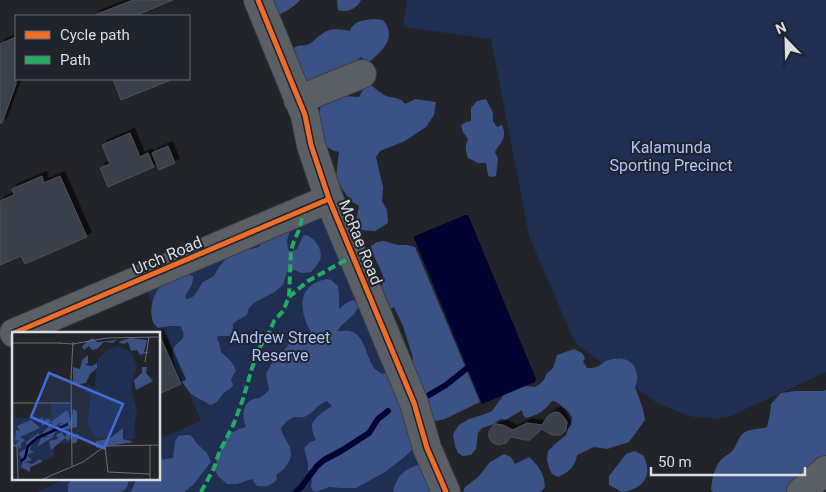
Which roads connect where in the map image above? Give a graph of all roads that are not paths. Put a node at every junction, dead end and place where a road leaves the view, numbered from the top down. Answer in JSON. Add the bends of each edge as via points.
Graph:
{"nodes":[{"id":1,"x":245,"y":0,"type":"edge"},
{"id":2,"x":258,"y":0,"type":"edge"},
{"id":3,"x":362,"y":74,"type":"dead end"},
{"id":4,"x":298,"y":100,"type":"junction"},
{"id":5,"x":310,"y":145,"type":"junction"},
{"id":6,"x":329,"y":199,"type":"junction"},
{"id":7,"x":16,"y":332,"type":"edge"},
{"id":8,"x":12,"y":334,"type":"edge"},
{"id":9,"x":0,"y":340,"type":"edge"},
{"id":10,"x":414,"y":403,"type":"junction"},
{"id":11,"x":826,"y":470,"type":"edge"},
{"id":12,"x":446,"y":492,"type":"edge"},
{"id":13,"x":460,"y":492,"type":"edge"},
{"id":14,"x":801,"y":492,"type":"edge"}],
"edges":[{"from":1,"to":5,"type":"street","name":"McRae Road","via":[[292,118]]},
{"from":2,"to":4,"type":"street","name":"McRae Road"},
{"from":3,"to":4,"type":"street"},
{"from":4,"to":5,"type":"street","name":"McRae Road","via":[[305,115]]},
{"from":5,"to":6,"type":"street","name":"McRae Road"},
{"from":6,"to":7,"type":"street","name":"Urch Road"},
{"from":6,"to":10,"type":"street","name":"McRae Road"},
{"from":8,"to":9,"type":"street","name":"Urch Road"},
{"from":10,"to":12,"type":"street","name":"McRae Road","via":[[427,448]]},
{"from":10,"to":13,"type":"street","name":"McRae Road","via":[[439,442]]},
{"from":11,"to":14,"type":"street"}]}
